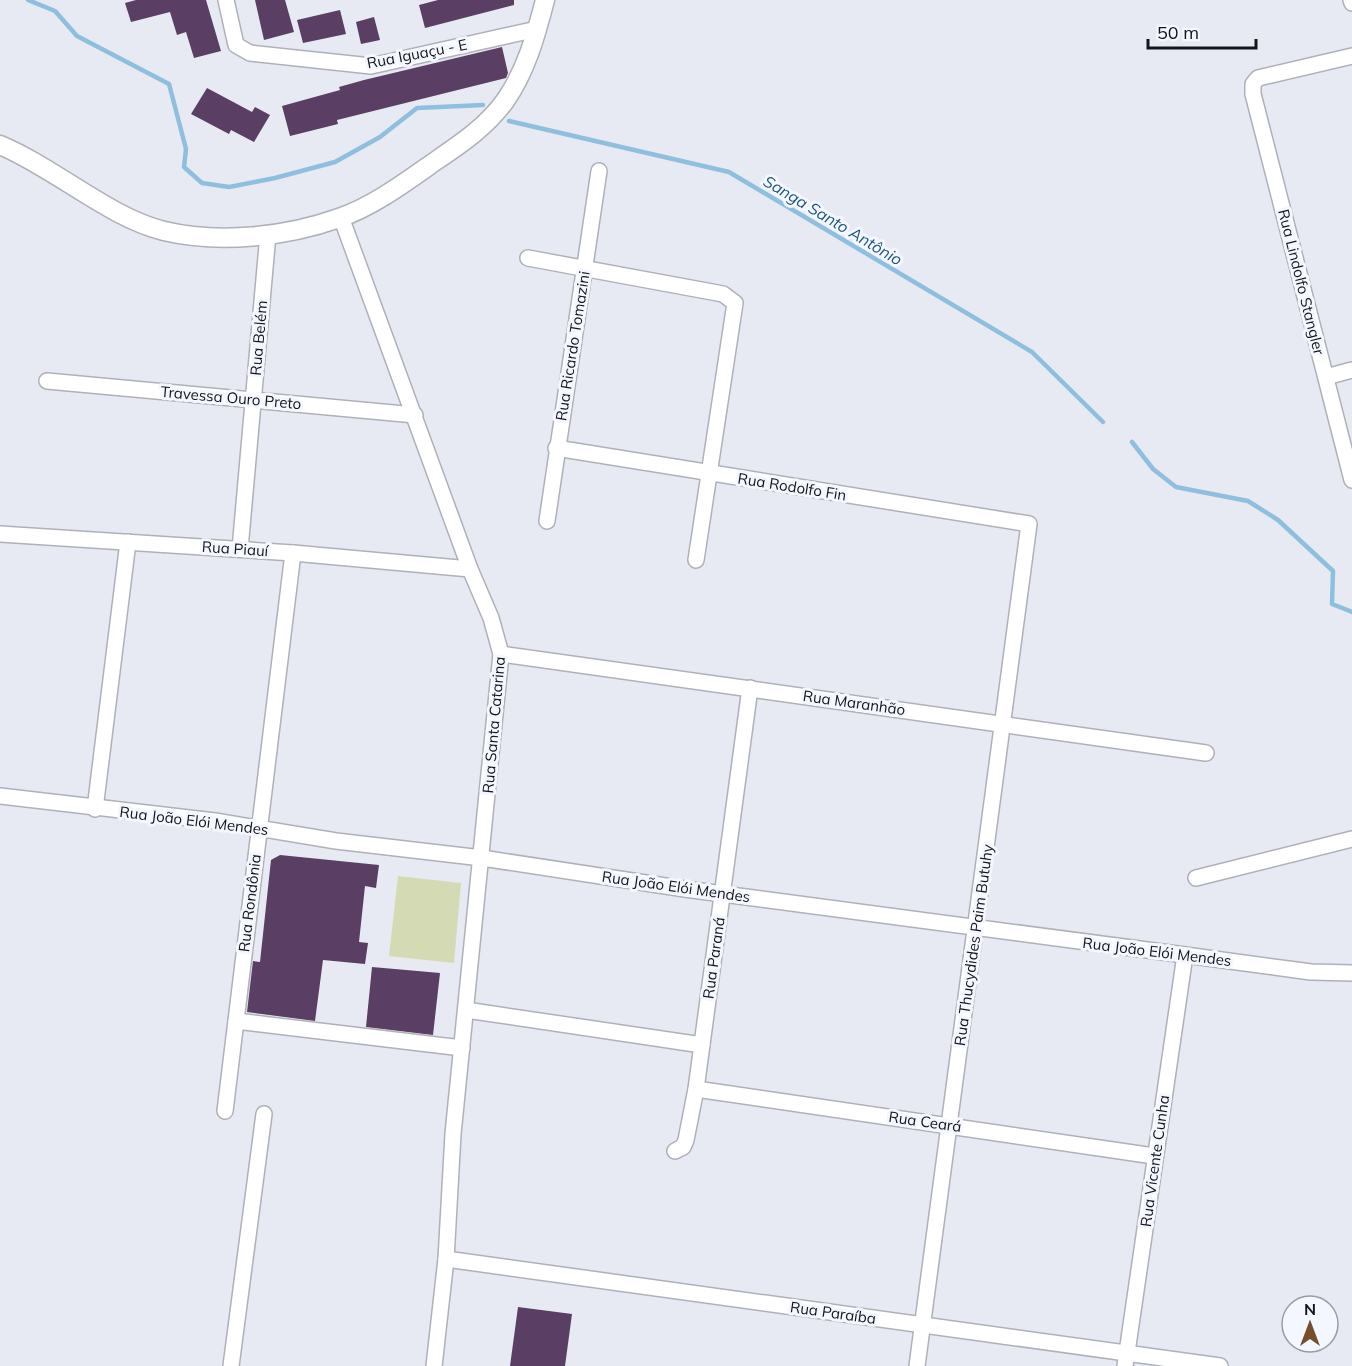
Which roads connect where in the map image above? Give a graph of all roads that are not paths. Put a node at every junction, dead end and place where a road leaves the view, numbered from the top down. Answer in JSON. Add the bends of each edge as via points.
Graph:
{"nodes":[{"id":1,"x":226,"y":0,"type":"edge"},
{"id":2,"x":545,"y":0,"type":"edge"},
{"id":3,"x":537,"y":30,"type":"junction"},
{"id":4,"x":1352,"y":56,"type":"edge"},
{"id":5,"x":0,"y":145,"type":"edge"},
{"id":6,"x":599,"y":171,"type":"dead end"},
{"id":7,"x":341,"y":218,"type":"junction"},
{"id":8,"x":268,"y":234,"type":"junction"},
{"id":9,"x":528,"y":258,"type":"dead end"},
{"id":10,"x":585,"y":269,"type":"junction"},
{"id":11,"x":1352,"y":370,"type":"edge"},
{"id":12,"x":1326,"y":377,"type":"junction"},
{"id":13,"x":47,"y":381,"type":"dead end"},
{"id":14,"x":253,"y":400,"type":"junction"},
{"id":15,"x":415,"y":415,"type":"junction"},
{"id":16,"x":556,"y":448,"type":"junction"},
{"id":17,"x":709,"y":473,"type":"junction"},
{"id":18,"x":1352,"y":480,"type":"edge"},
{"id":19,"x":547,"y":521,"type":"dead end"},
{"id":20,"x":1029,"y":524,"type":"joint"},
{"id":21,"x":0,"y":534,"type":"edge"},
{"id":22,"x":128,"y":542,"type":"junction"},
{"id":23,"x":240,"y":549,"type":"junction"},
{"id":24,"x":293,"y":553,"type":"junction"},
{"id":25,"x":696,"y":560,"type":"dead end"},
{"id":26,"x":470,"y":569,"type":"junction"},
{"id":27,"x":501,"y":654,"type":"junction"},
{"id":28,"x":750,"y":688,"type":"junction"},
{"id":29,"x":1004,"y":724,"type":"junction"},
{"id":30,"x":1206,"y":753,"type":"dead end"},
{"id":31,"x":0,"y":796,"type":"edge"},
{"id":32,"x":95,"y":809,"type":"junction"},
{"id":33,"x":259,"y":829,"type":"junction"},
{"id":34,"x":1352,"y":839,"type":"edge"},
{"id":35,"x":482,"y":858,"type":"junction"},
{"id":36,"x":1196,"y":878,"type":"dead end"},
{"id":37,"x":723,"y":894,"type":"junction"},
{"id":38,"x":976,"y":928,"type":"junction"},
{"id":39,"x":1185,"y":955,"type":"junction"},
{"id":40,"x":1352,"y":972,"type":"edge"},
{"id":41,"x":466,"y":1010,"type":"junction"},
{"id":42,"x":236,"y":1021,"type":"junction"},
{"id":43,"x":702,"y":1045,"type":"junction"},
{"id":44,"x":462,"y":1048,"type":"junction"},
{"id":45,"x":696,"y":1089,"type":"junction"},
{"id":46,"x":225,"y":1111,"type":"dead end"},
{"id":47,"x":264,"y":1114,"type":"dead end"},
{"id":48,"x":950,"y":1125,"type":"junction"},
{"id":49,"x":675,"y":1151,"type":"dead end"},
{"id":50,"x":1154,"y":1156,"type":"junction"},
{"id":51,"x":446,"y":1259,"type":"junction"},
{"id":52,"x":922,"y":1326,"type":"junction"},
{"id":53,"x":1126,"y":1360,"type":"edge"},
{"id":54,"x":231,"y":1366,"type":"edge"},
{"id":55,"x":434,"y":1366,"type":"edge"},
{"id":56,"x":917,"y":1366,"type":"edge"},
{"id":57,"x":1220,"y":1366,"type":"edge"}],
"edges":[{"from":1,"to":3,"type":"street","name":"Rua Iguaçu - E","via":[[236,45],[241,50],[360,65],[371,66]]},
{"from":2,"to":3,"type":"street"},
{"from":3,"to":7,"type":"street","via":[[505,101],[474,134],[398,187]]},
{"from":4,"to":12,"type":"street","name":"Rua Lindolfo Stangler","via":[[1258,78],[1253,84]]},
{"from":5,"to":8,"type":"street","via":[[27,156],[151,227],[206,236]]},
{"from":6,"to":10,"type":"street","name":"Rua Ricardo Tomazini"},
{"from":7,"to":8,"type":"street"},
{"from":7,"to":15,"type":"street","name":"Rua Santa Catarina"},
{"from":8,"to":14,"type":"street","name":"Rua Belém"},
{"from":9,"to":10,"type":"street"},
{"from":10,"to":16,"type":"street","name":"Rua Ricardo Tomazini"},
{"from":10,"to":17,"type":"street","via":[[723,294],[735,303]]},
{"from":11,"to":12,"type":"street"},
{"from":12,"to":18,"type":"street","name":"Rua Lindolfo Stangler"},
{"from":13,"to":14,"type":"street","name":"Travessa Ouro Preto"},
{"from":14,"to":15,"type":"street","name":"Travessa Ouro Preto"},
{"from":14,"to":23,"type":"street","name":"Rua Belém"},
{"from":15,"to":26,"type":"street","name":"Rua Santa Catarina"},
{"from":16,"to":17,"type":"street","name":"Rua Rodolfo Fin"},
{"from":16,"to":19,"type":"street","name":"Rua Ricardo Tomazini"},
{"from":17,"to":20,"type":"street","name":"Rua Rodolfo Fin"},
{"from":17,"to":25,"type":"street"},
{"from":20,"to":29,"type":"street","name":"Rua Thucydides Paim Butuhy"},
{"from":21,"to":22,"type":"street","name":"Rua Piauí"},
{"from":22,"to":23,"type":"street","name":"Rua Piauí"},
{"from":22,"to":32,"type":"street"},
{"from":23,"to":24,"type":"street","name":"Rua Piauí"},
{"from":24,"to":26,"type":"street","name":"Rua Piauí"},
{"from":24,"to":33,"type":"street","name":"Rua Rondônia"},
{"from":26,"to":27,"type":"street","name":"Rua Santa Catarina"},
{"from":27,"to":28,"type":"street","name":"Rua Maranhão"},
{"from":27,"to":35,"type":"street","name":"Rua Santa Catarina"},
{"from":28,"to":29,"type":"street","name":"Rua Maranhão"},
{"from":28,"to":37,"type":"street","name":"Rua Paraná"},
{"from":29,"to":30,"type":"street","name":"Rua Maranhão"},
{"from":29,"to":38,"type":"street","name":"Rua Thucydides Paim Butuhy"},
{"from":31,"to":32,"type":"street","name":"Rua João Elói Mendes"},
{"from":32,"to":33,"type":"street","name":"Rua João Elói Mendes"},
{"from":33,"to":35,"type":"street","name":"Rua João Elói Mendes"},
{"from":33,"to":42,"type":"street","name":"Rua Rondônia"},
{"from":34,"to":36,"type":"street"},
{"from":35,"to":37,"type":"street","name":"Rua João Elói Mendes"},
{"from":35,"to":41,"type":"street","name":"Rua Santa Catarina"},
{"from":37,"to":38,"type":"street","name":"Rua João Elói Mendes"},
{"from":37,"to":43,"type":"street","name":"Rua Paraná"},
{"from":38,"to":39,"type":"street","name":"Rua João Elói Mendes"},
{"from":38,"to":48,"type":"street","name":"Rua Thucydides Paim Butuhy"},
{"from":39,"to":40,"type":"street","name":"Rua João Elói Mendes","via":[[1311,972]]},
{"from":39,"to":50,"type":"street","name":"Rua Vicente Cunha"},
{"from":41,"to":43,"type":"street"},
{"from":41,"to":44,"type":"street","name":"Rua Santa Catarina"},
{"from":42,"to":44,"type":"street"},
{"from":42,"to":46,"type":"street","name":"Rua Rondônia"},
{"from":43,"to":45,"type":"street","name":"Rua Paraná"},
{"from":44,"to":51,"type":"street","name":"Rua Santa Catarina"},
{"from":45,"to":48,"type":"street","name":"Rua Ceará"},
{"from":45,"to":49,"type":"street","name":"Rua Paraná","via":[[686,1140]]},
{"from":47,"to":54,"type":"street"},
{"from":48,"to":50,"type":"street","name":"Rua Ceará"},
{"from":48,"to":52,"type":"street","name":"Rua Thucydides Paim Butuhy"},
{"from":50,"to":53,"type":"street","name":"Rua Vicente Cunha"},
{"from":51,"to":52,"type":"street","name":"Rua Paraíba"},
{"from":51,"to":55,"type":"street","name":"Rua Santa Catarina"},
{"from":52,"to":53,"type":"street","name":"Rua Paraíba"},
{"from":52,"to":56,"type":"street","name":"Rua Thucydides Paim Butuhy"},
{"from":53,"to":57,"type":"street","name":"Rua Paraíba"}]}
